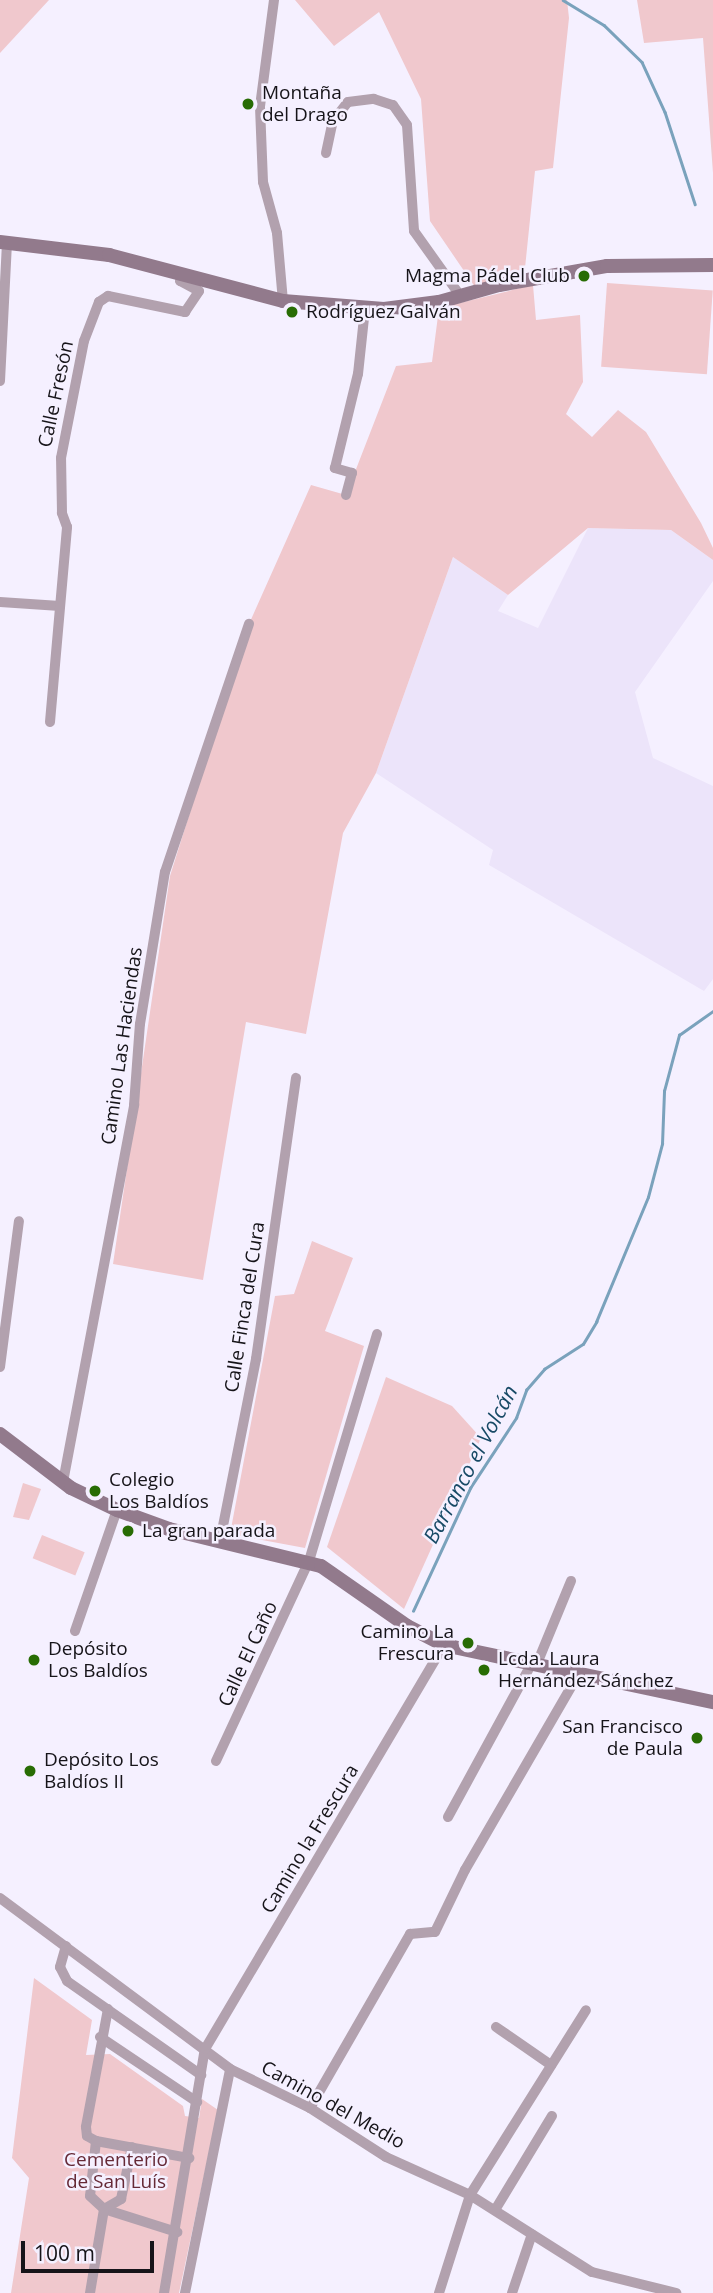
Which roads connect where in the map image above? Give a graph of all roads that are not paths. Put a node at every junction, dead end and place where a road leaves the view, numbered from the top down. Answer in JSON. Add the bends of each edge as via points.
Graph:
{"nodes":[{"id":1,"x":274,"y":0,"type":"edge"},
{"id":2,"x":326,"y":153,"type":"dead end"},
{"id":3,"x":4,"y":243,"type":"edge"},
{"id":4,"x":713,"y":265,"type":"edge"},
{"id":5,"x":182,"y":275,"type":"junction"},
{"id":6,"x":461,"y":297,"type":"junction"},
{"id":7,"x":283,"y":302,"type":"junction"},
{"id":8,"x":365,"y":308,"type":"junction"},
{"id":9,"x":0,"y":381,"type":"edge"},
{"id":10,"x":345,"y":495,"type":"dead end"},
{"id":11,"x":0,"y":602,"type":"edge"},
{"id":12,"x":60,"y":606,"type":"junction"},
{"id":13,"x":249,"y":624,"type":"dead end"},
{"id":14,"x":50,"y":722,"type":"dead end"},
{"id":15,"x":296,"y":1078,"type":"dead end"},
{"id":16,"x":19,"y":1221,"type":"dead end"},
{"id":17,"x":377,"y":1334,"type":"dead end"},
{"id":18,"x":0,"y":1367,"type":"edge"},
{"id":19,"x":0,"y":1434,"type":"edge"},
{"id":20,"x":63,"y":1482,"type":"junction"},
{"id":21,"x":117,"y":1510,"type":"junction"},
{"id":22,"x":220,"y":1541,"type":"junction"},
{"id":23,"x":309,"y":1561,"type":"junction"},
{"id":24,"x":571,"y":1581,"type":"dead end"},
{"id":25,"x":75,"y":1631,"type":"dead end"},
{"id":26,"x":444,"y":1645,"type":"junction"},
{"id":27,"x":533,"y":1666,"type":"junction"},
{"id":28,"x":578,"y":1675,"type":"junction"},
{"id":29,"x":713,"y":1702,"type":"edge"},
{"id":30,"x":216,"y":1761,"type":"dead end"},
{"id":31,"x":448,"y":1817,"type":"dead end"},
{"id":32,"x":0,"y":1899,"type":"edge"},
{"id":33,"x":66,"y":1946,"type":"junction"},
{"id":34,"x":108,"y":2008,"type":"junction"},
{"id":35,"x":586,"y":2010,"type":"dead end"},
{"id":36,"x":496,"y":2027,"type":"dead end"},
{"id":37,"x":100,"y":2037,"type":"junction"},
{"id":38,"x":205,"y":2049,"type":"junction"},
{"id":39,"x":551,"y":2065,"type":"junction"},
{"id":40,"x":230,"y":2069,"type":"junction"},
{"id":41,"x":201,"y":2075,"type":"junction"},
{"id":42,"x":197,"y":2102,"type":"junction"},
{"id":43,"x":310,"y":2108,"type":"junction"},
{"id":44,"x":552,"y":2116,"type":"dead end"},
{"id":45,"x":96,"y":2141,"type":"junction"},
{"id":46,"x":132,"y":2147,"type":"junction"},
{"id":47,"x":189,"y":2158,"type":"junction"},
{"id":48,"x":470,"y":2195,"type":"junction"},
{"id":49,"x":104,"y":2209,"type":"junction"},
{"id":50,"x":495,"y":2210,"type":"junction"},
{"id":51,"x":177,"y":2232,"type":"junction"},
{"id":52,"x":532,"y":2234,"type":"junction"},
{"id":53,"x":90,"y":2293,"type":"edge"},
{"id":54,"x":164,"y":2293,"type":"edge"},
{"id":55,"x":185,"y":2293,"type":"edge"},
{"id":56,"x":439,"y":2293,"type":"edge"},
{"id":57,"x":512,"y":2293,"type":"edge"},
{"id":58,"x":676,"y":2293,"type":"edge"}],
"edges":[{"from":1,"to":7,"type":"street","via":[[260,107],[263,181],[277,233]]},
{"from":2,"to":6,"type":"street","via":[[332,121],[348,102],[374,99],[393,105],[407,125],[414,232]]},
{"from":3,"to":5,"type":"main road","via":[[81,250]]},
{"from":3,"to":9,"type":"street"},
{"from":4,"to":6,"type":"main road","via":[[607,266]]},
{"from":5,"to":7,"type":"main road"},
{"from":5,"to":12,"type":"street","name":"Calle Fresón","via":[[180,281],[199,291],[185,312],[108,296],[99,302],[84,341],[61,458],[62,513],[67,527]]},
{"from":6,"to":8,"type":"main road","via":[[415,307]]},
{"from":7,"to":8,"type":"main road"},
{"from":8,"to":10,"type":"street","via":[[358,374],[335,468],[352,473]]},
{"from":11,"to":12,"type":"street"},
{"from":12,"to":14,"type":"street","name":"Calle Fresón"},
{"from":13,"to":20,"type":"street","name":"Camino Las Haciendas","via":[[165,872],[135,1064],[134,1105]]},
{"from":15,"to":22,"type":"street","name":"Calle Finca del Cura","via":[[256,1359]]},
{"from":16,"to":18,"type":"street"},
{"from":17,"to":23,"type":"street","name":"Calle El Caño"},
{"from":19,"to":20,"type":"main road"},
{"from":20,"to":21,"type":"main road"},
{"from":21,"to":22,"type":"main road"},
{"from":21,"to":25,"type":"street"},
{"from":22,"to":23,"type":"main road"},
{"from":23,"to":26,"type":"main road"},
{"from":23,"to":30,"type":"street","name":"Calle El Caño"},
{"from":24,"to":27,"type":"street"},
{"from":26,"to":27,"type":"main road"},
{"from":26,"to":38,"type":"street","name":"Camino la Frescura"},
{"from":27,"to":28,"type":"main road"},
{"from":27,"to":31,"type":"street"},
{"from":28,"to":29,"type":"main road"},
{"from":28,"to":43,"type":"street","via":[[465,1870],[435,1932],[410,1934]]},
{"from":32,"to":33,"type":"street","name":"Camino del Medio"},
{"from":33,"to":34,"type":"street","via":[[62,1974]]},
{"from":33,"to":38,"type":"street","name":"Camino del Medio"},
{"from":34,"to":37,"type":"street"},
{"from":34,"to":41,"type":"street"},
{"from":35,"to":39,"type":"street"},
{"from":36,"to":39,"type":"street"},
{"from":37,"to":42,"type":"street"},
{"from":37,"to":45,"type":"street","via":[[86,2127],[87,2136]]},
{"from":38,"to":40,"type":"street","name":"Camino del Medio"},
{"from":38,"to":41,"type":"street"},
{"from":39,"to":48,"type":"street"},
{"from":40,"to":43,"type":"street","name":"Camino del Medio"},
{"from":40,"to":55,"type":"street"},
{"from":41,"to":42,"type":"street"},
{"from":42,"to":47,"type":"street"},
{"from":43,"to":48,"type":"street","name":"Camino del Medio","via":[[386,2157]]},
{"from":44,"to":50,"type":"street"},
{"from":45,"to":46,"type":"street"},
{"from":45,"to":49,"type":"street","via":[[88,2188],[92,2200]]},
{"from":46,"to":47,"type":"street"},
{"from":46,"to":49,"type":"street","via":[[121,2199]]},
{"from":47,"to":51,"type":"street"},
{"from":48,"to":50,"type":"street","name":"Camino del Medio"},
{"from":48,"to":56,"type":"street"},
{"from":49,"to":51,"type":"street"},
{"from":49,"to":53,"type":"street"},
{"from":50,"to":52,"type":"street","name":"Camino del Medio"},
{"from":51,"to":54,"type":"street"},
{"from":52,"to":57,"type":"street"},
{"from":52,"to":58,"type":"street","name":"Camino del Medio","via":[[592,2272]]}]}
